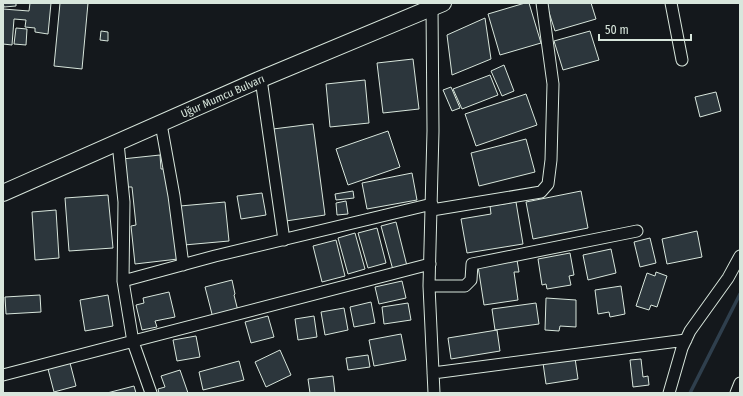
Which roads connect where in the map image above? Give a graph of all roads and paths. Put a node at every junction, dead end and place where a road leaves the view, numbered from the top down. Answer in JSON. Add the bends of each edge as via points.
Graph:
{"nodes":[{"id":1,"x":542,"y":3,"type":"edge"},
{"id":2,"x":671,"y":3,"type":"edge"},
{"id":3,"x":437,"y":5,"type":"edge"},
{"id":4,"x":682,"y":60,"type":"dead end"},
{"id":5,"x":261,"y":79,"type":"junction"},
{"id":6,"x":161,"y":124,"type":"junction"},
{"id":7,"x":118,"y":143,"type":"junction"},
{"id":8,"x":3,"y":193,"type":"edge"},
{"id":9,"x":432,"y":207,"type":"junction"},
{"id":10,"x":636,"y":231,"type":"dead end"},
{"id":11,"x":284,"y":240,"type":"junction"},
{"id":12,"x":740,"y":256,"type":"edge"},
{"id":13,"x":430,"y":264,"type":"junction"},
{"id":14,"x":183,"y":265,"type":"junction"},
{"id":15,"x":123,"y":281,"type":"junction"},
{"id":16,"x":429,"y":286,"type":"junction"},
{"id":17,"x":686,"y":340,"type":"junction"},
{"id":18,"x":133,"y":342,"type":"junction"},
{"id":19,"x":433,"y":373,"type":"junction"},
{"id":20,"x":3,"y":375,"type":"edge"},
{"id":21,"x":740,"y":383,"type":"edge"},
{"id":22,"x":151,"y":393,"type":"edge"},
{"id":23,"x":434,"y":393,"type":"edge"},
{"id":24,"x":669,"y":393,"type":"edge"},
{"id":25,"x":736,"y":393,"type":"edge"}],
"edges":[{"from":1,"to":9,"type":"street","via":[[553,84],[548,184],[541,192]]},
{"from":2,"to":4,"type":"street"},
{"from":3,"to":5,"type":"street","name":"Uğur Mumcu Bulvarı"},
{"from":3,"to":9,"type":"street"},
{"from":5,"to":6,"type":"street","name":"Uğur Mumcu Bulvarı"},
{"from":5,"to":11,"type":"street"},
{"from":6,"to":7,"type":"street","name":"Uğur Mumcu Bulvarı"},
{"from":6,"to":14,"type":"street"},
{"from":7,"to":8,"type":"street","name":"Uğur Mumcu Bulvarı"},
{"from":7,"to":15,"type":"street","via":[[124,202]]},
{"from":9,"to":11,"type":"street"},
{"from":9,"to":13,"type":"street"},
{"from":10,"to":16,"type":"street","via":[[472,264],[471,280],[465,286]]},
{"from":11,"to":14,"type":"street"},
{"from":12,"to":17,"type":"street"},
{"from":13,"to":16,"type":"street"},
{"from":13,"to":18,"type":"street"},
{"from":14,"to":15,"type":"street"},
{"from":15,"to":18,"type":"street"},
{"from":16,"to":19,"type":"street"},
{"from":17,"to":19,"type":"street"},
{"from":17,"to":24,"type":"street"},
{"from":18,"to":20,"type":"street"},
{"from":18,"to":22,"type":"street"},
{"from":19,"to":23,"type":"street"},
{"from":21,"to":25,"type":"street"}]}
